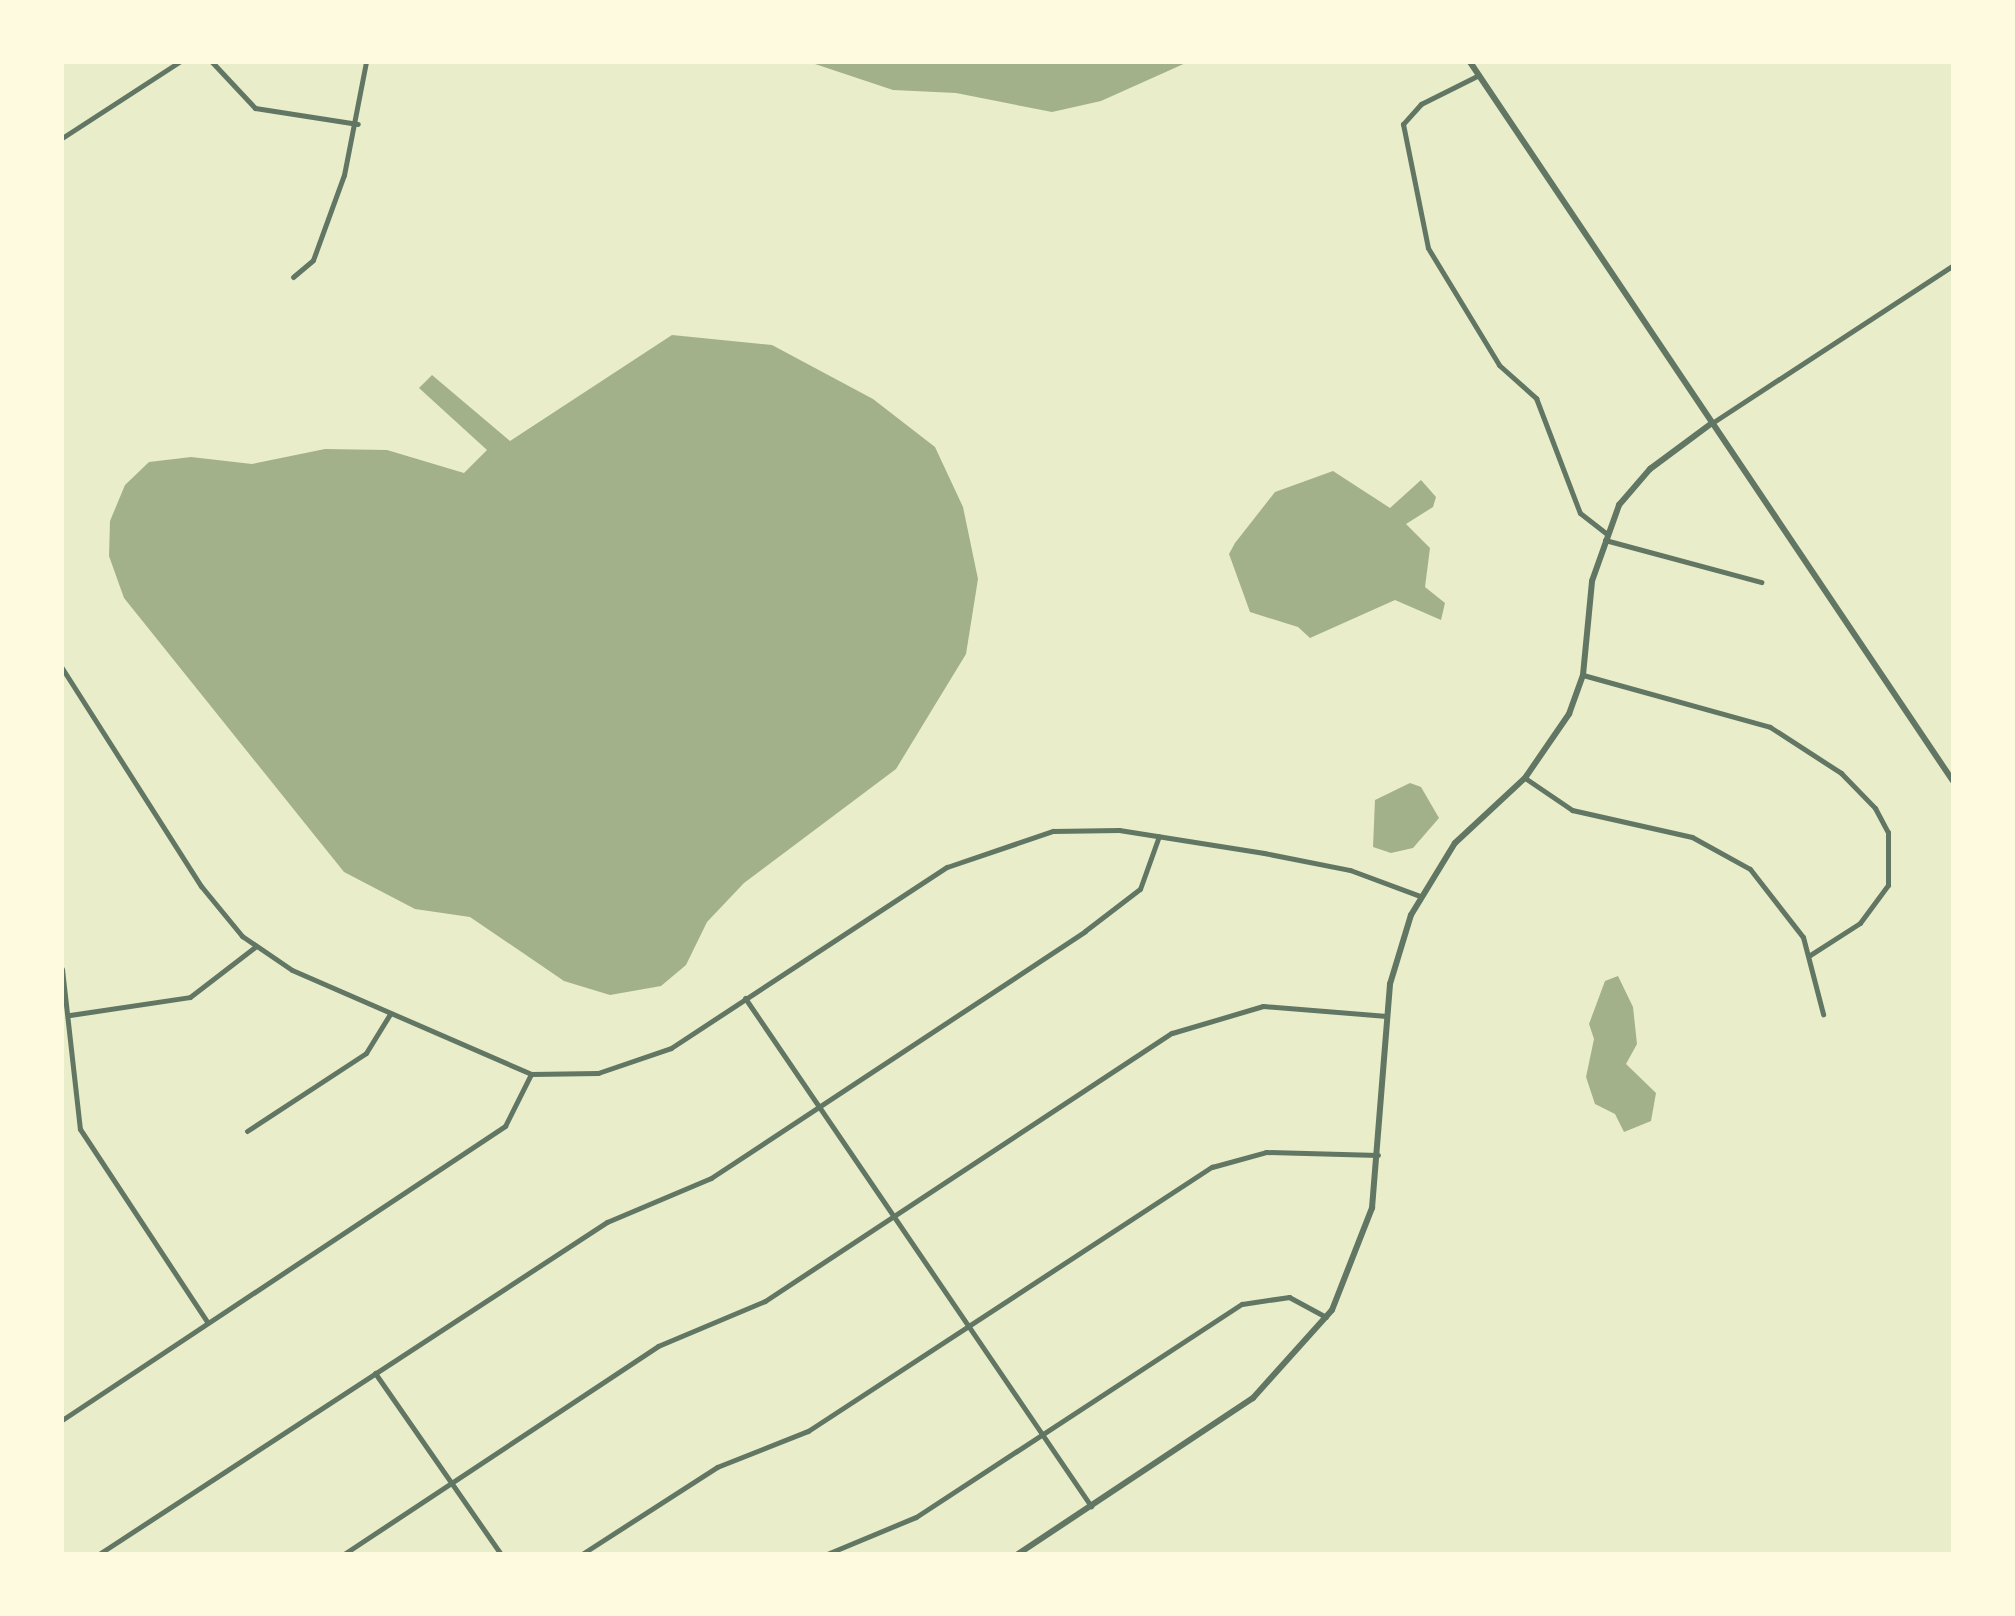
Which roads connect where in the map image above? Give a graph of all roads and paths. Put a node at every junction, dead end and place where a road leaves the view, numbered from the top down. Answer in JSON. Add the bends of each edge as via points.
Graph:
{"nodes":[{"id":1,"x":179,"y":62,"type":"edge"},
{"id":2,"x":212,"y":62,"type":"edge"},
{"id":3,"x":366,"y":62,"type":"edge"},
{"id":4,"x":1470,"y":62,"type":"edge"},
{"id":5,"x":1479,"y":75,"type":"junction"},
{"id":6,"x":358,"y":124,"type":"junction"},
{"id":7,"x":62,"y":137,"type":"edge"},
{"id":8,"x":1953,"y":265,"type":"edge"},
{"id":9,"x":293,"y":277,"type":"dead end"},
{"id":10,"x":1712,"y":423,"type":"junction"},
{"id":11,"x":1605,"y":537,"type":"junction"},
{"id":12,"x":1761,"y":582,"type":"dead end"},
{"id":13,"x":62,"y":668,"type":"edge"},
{"id":14,"x":1583,"y":675,"type":"junction"},
{"id":15,"x":1525,"y":778,"type":"junction"},
{"id":16,"x":1953,"y":781,"type":"edge"},
{"id":17,"x":1159,"y":836,"type":"junction"},
{"id":18,"x":1420,"y":896,"type":"junction"},
{"id":19,"x":255,"y":947,"type":"junction"},
{"id":20,"x":1810,"y":955,"type":"junction"},
{"id":21,"x":62,"y":969,"type":"edge"},
{"id":22,"x":745,"y":998,"type":"junction"},
{"id":23,"x":390,"y":1014,"type":"junction"},
{"id":24,"x":1823,"y":1014,"type":"dead end"},
{"id":25,"x":70,"y":1015,"type":"junction"},
{"id":26,"x":1387,"y":1016,"type":"junction"},
{"id":27,"x":531,"y":1074,"type":"junction"},
{"id":28,"x":823,"y":1105,"type":"junction"},
{"id":29,"x":247,"y":1131,"type":"dead end"},
{"id":30,"x":1379,"y":1155,"type":"junction"},
{"id":31,"x":897,"y":1215,"type":"junction"},
{"id":32,"x":1327,"y":1318,"type":"junction"},
{"id":33,"x":208,"y":1323,"type":"junction"},
{"id":34,"x":970,"y":1324,"type":"junction"},
{"id":35,"x":375,"y":1373,"type":"junction"},
{"id":36,"x":62,"y":1420,"type":"edge"},
{"id":37,"x":1043,"y":1434,"type":"junction"},
{"id":38,"x":451,"y":1482,"type":"junction"},
{"id":39,"x":1091,"y":1506,"type":"junction"},
{"id":40,"x":99,"y":1554,"type":"edge"},
{"id":41,"x":344,"y":1554,"type":"edge"},
{"id":42,"x":501,"y":1554,"type":"edge"},
{"id":43,"x":582,"y":1554,"type":"edge"},
{"id":44,"x":827,"y":1554,"type":"edge"},
{"id":45,"x":1018,"y":1554,"type":"edge"}],
"edges":[{"from":1,"to":7,"type":"street"},
{"from":2,"to":6,"type":"street","via":[[255,108]]},
{"from":3,"to":6,"type":"street"},
{"from":4,"to":5,"type":"street"},
{"from":5,"to":10,"type":"street"},
{"from":5,"to":11,"type":"street","via":[[1421,104],[1403,124],[1428,248],[1499,365],[1540,405],[1580,513]]},
{"from":6,"to":9,"type":"street","via":[[313,260]]},
{"from":8,"to":10,"type":"street"},
{"from":10,"to":11,"type":"street","via":[[1639,480]]},
{"from":10,"to":16,"type":"street"},
{"from":11,"to":12,"type":"street"},
{"from":11,"to":14,"type":"street"},
{"from":13,"to":19,"type":"street","via":[[215,905]]},
{"from":14,"to":15,"type":"street","via":[[1569,714]]},
{"from":14,"to":20,"type":"street","via":[[1770,727],[1841,773],[1875,808],[1888,832],[1888,885],[1860,923]]},
{"from":15,"to":18,"type":"street","via":[[1455,843]]},
{"from":15,"to":20,"type":"street","via":[[1572,810],[1692,837],[1731,857],[1780,899]]},
{"from":17,"to":18,"type":"street","via":[[1350,870]]},
{"from":17,"to":22,"type":"street","via":[[1094,829],[999,844],[923,880]]},
{"from":17,"to":28,"type":"street","via":[[1147,879],[1128,901]]},
{"from":18,"to":26,"type":"street","via":[[1394,964]]},
{"from":19,"to":23,"type":"street"},
{"from":19,"to":25,"type":"street","via":[[190,997]]},
{"from":20,"to":24,"type":"street"},
{"from":21,"to":25,"type":"street"},
{"from":22,"to":27,"type":"street","via":[[635,1064],[598,1073]]},
{"from":22,"to":28,"type":"street"},
{"from":23,"to":27,"type":"street"},
{"from":23,"to":29,"type":"street","via":[[366,1053]]},
{"from":25,"to":33,"type":"street","via":[[80,1129]]},
{"from":26,"to":30,"type":"street"},
{"from":26,"to":31,"type":"street","via":[[1276,1006],[1192,1023]]},
{"from":27,"to":33,"type":"street","via":[[505,1126]]},
{"from":28,"to":31,"type":"street"},
{"from":28,"to":35,"type":"street","via":[[711,1178],[607,1222]]},
{"from":30,"to":32,"type":"street","via":[[1364,1238]]},
{"from":30,"to":34,"type":"street","via":[[1284,1151],[1228,1160]]},
{"from":31,"to":34,"type":"street"},
{"from":31,"to":38,"type":"street","via":[[765,1301],[658,1346]]},
{"from":32,"to":37,"type":"street","via":[[1289,1297],[1253,1299]]},
{"from":32,"to":39,"type":"street","via":[[1253,1398]]},
{"from":33,"to":36,"type":"street"},
{"from":34,"to":37,"type":"street"},
{"from":34,"to":43,"type":"street","via":[[808,1431],[717,1467]]},
{"from":35,"to":38,"type":"street"},
{"from":35,"to":40,"type":"street"},
{"from":37,"to":39,"type":"street"},
{"from":37,"to":44,"type":"street","via":[[909,1521]]},
{"from":38,"to":41,"type":"street"},
{"from":38,"to":42,"type":"street"},
{"from":39,"to":45,"type":"street"}]}
